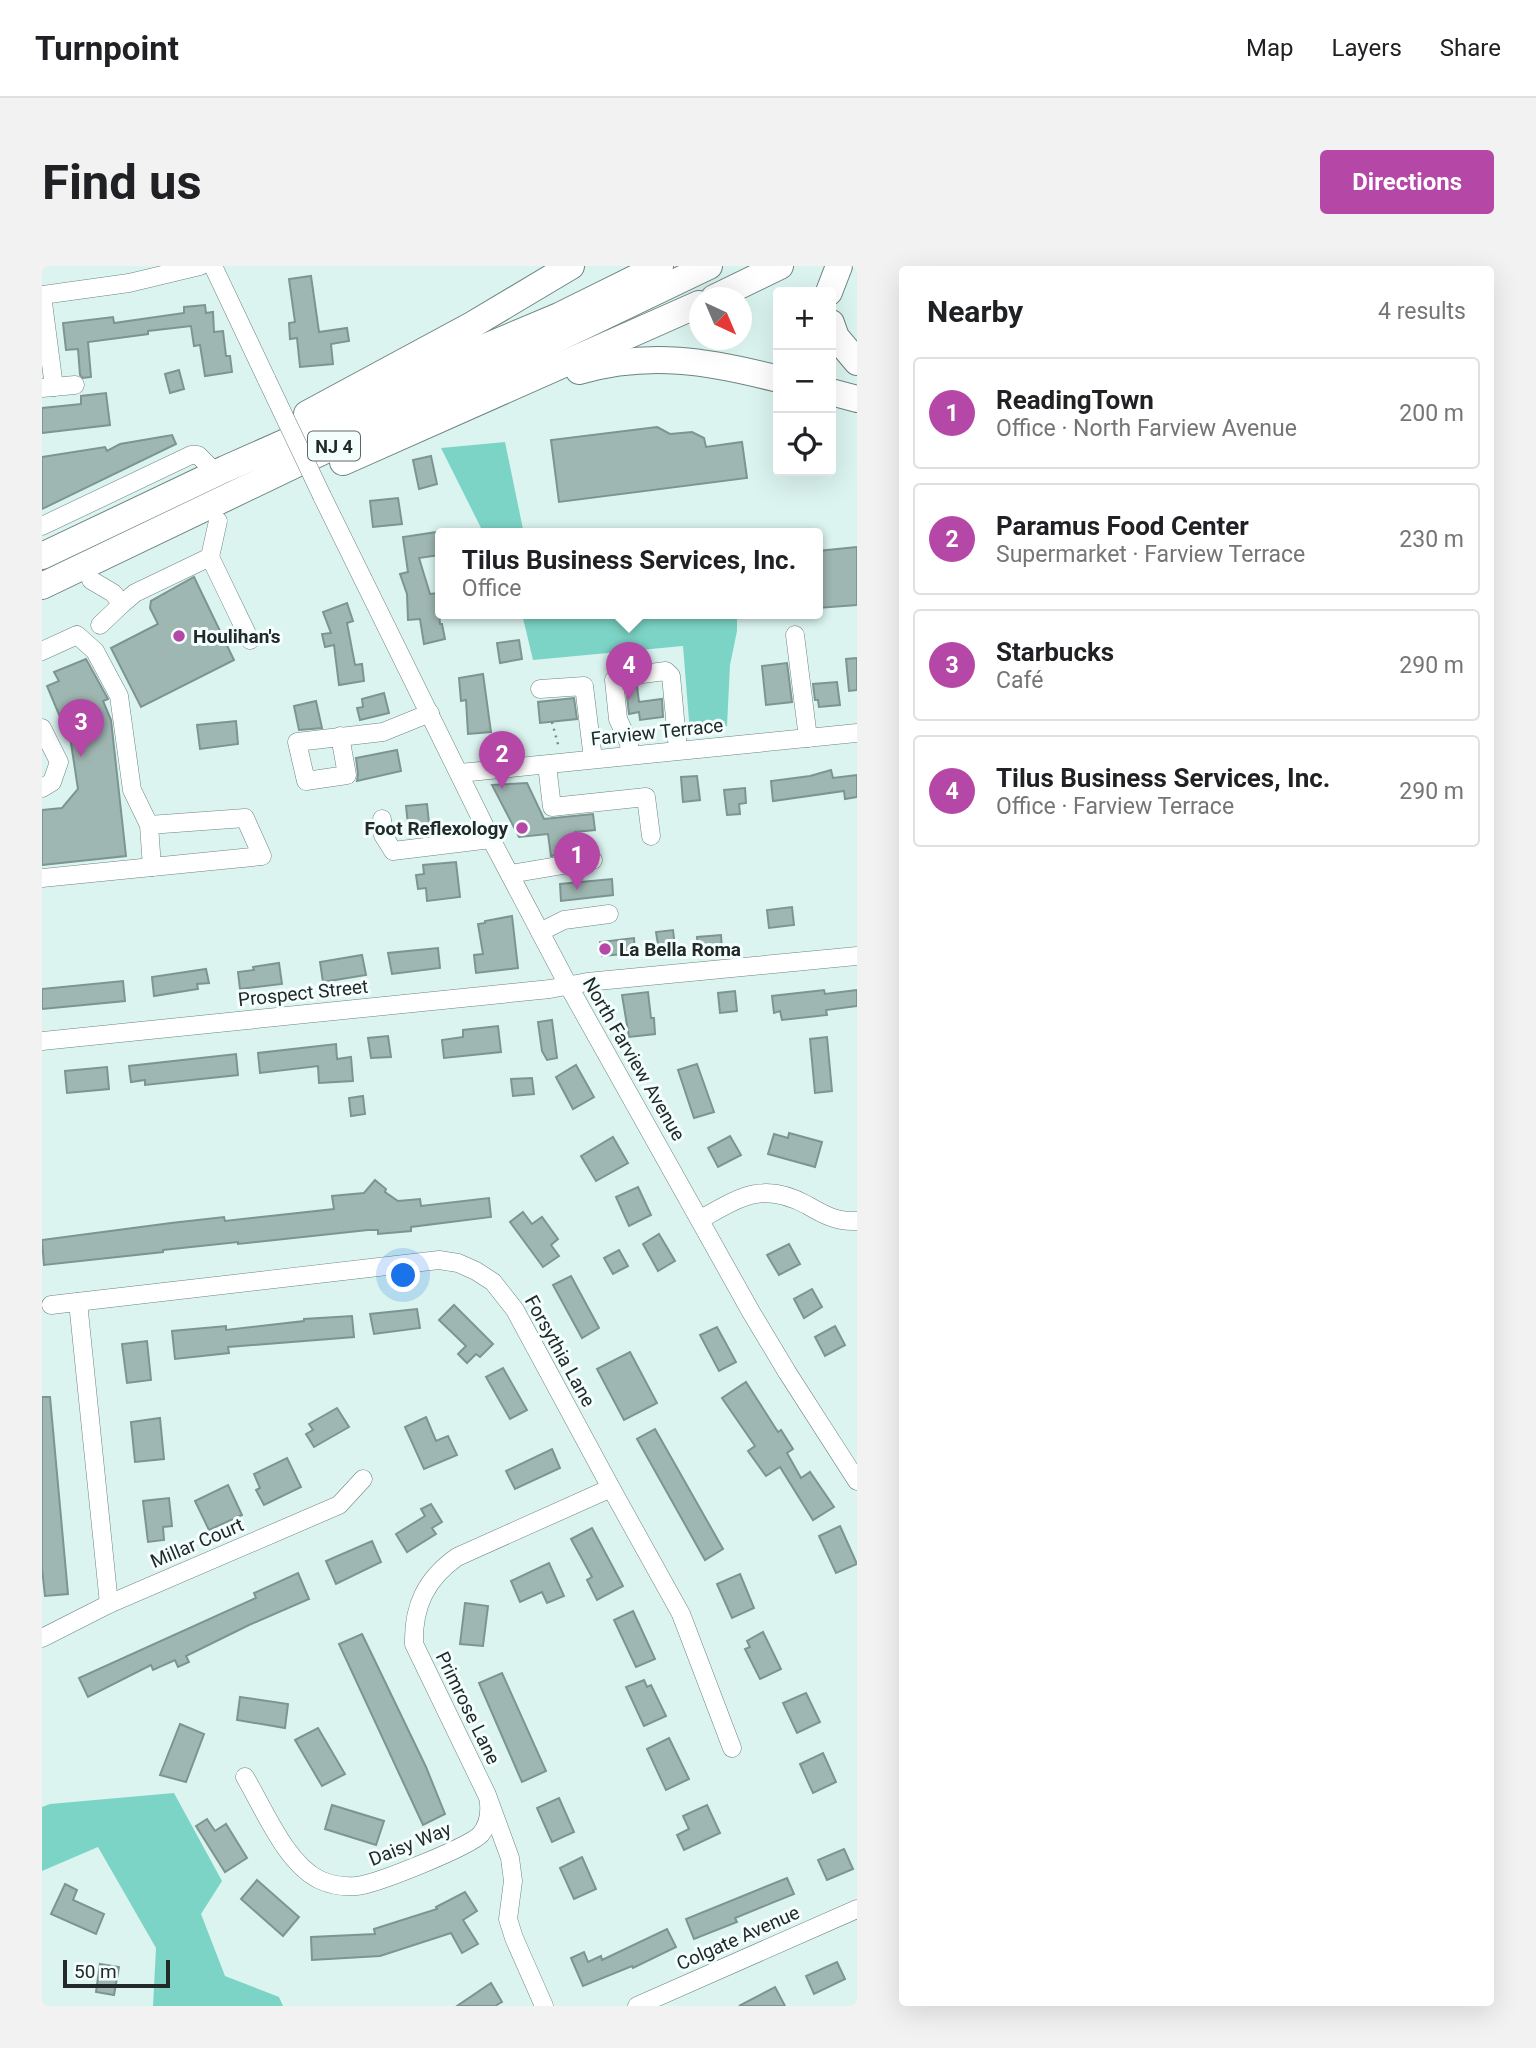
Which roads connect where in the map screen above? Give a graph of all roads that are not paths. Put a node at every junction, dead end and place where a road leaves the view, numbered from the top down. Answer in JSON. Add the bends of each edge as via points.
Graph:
{"nodes":[{"id":1,"x":200,"y":266,"type":"edge"},
{"id":2,"x":213,"y":266,"type":"edge"},
{"id":3,"x":554,"y":266,"type":"edge"},
{"id":4,"x":571,"y":266,"type":"edge"},
{"id":5,"x":626,"y":266,"type":"edge"},
{"id":6,"x":660,"y":266,"type":"edge"},
{"id":7,"x":709,"y":266,"type":"edge"},
{"id":8,"x":780,"y":266,"type":"edge"},
{"id":9,"x":839,"y":266,"type":"edge"},
{"id":10,"x":737,"y":287,"type":"edge"},
{"id":11,"x":831,"y":287,"type":"edge"},
{"id":12,"x":42,"y":295,"type":"edge"},
{"id":13,"x":689,"y":308,"type":"edge"},
{"id":14,"x":475,"y":338,"type":"junction"},
{"id":15,"x":836,"y":338,"type":"edge"},
{"id":16,"x":857,"y":362,"type":"edge"},
{"id":17,"x":773,"y":378,"type":"edge"},
{"id":18,"x":75,"y":385,"type":"dead end"},
{"id":19,"x":48,"y":388,"type":"edge"},
{"id":20,"x":509,"y":388,"type":"junction"},
{"id":21,"x":836,"y":393,"type":"edge"},
{"id":22,"x":857,"y":399,"type":"edge"},
{"id":23,"x":221,"y":470,"type":"junction"},
{"id":24,"x":218,"y":521,"type":"junction"},
{"id":25,"x":48,"y":523,"type":"edge"},
{"id":26,"x":66,"y":544,"type":"junction"},
{"id":27,"x":42,"y":556,"type":"edge"},
{"id":28,"x":210,"y":557,"type":"junction"},
{"id":29,"x":91,"y":580,"type":"junction"},
{"id":30,"x":42,"y":586,"type":"edge"},
{"id":31,"x":42,"y":603,"type":"edge"},
{"id":32,"x":122,"y":604,"type":"junction"},
{"id":33,"x":100,"y":625,"type":"dead end"},
{"id":34,"x":794,"y":635,"type":"dead end"},
{"id":35,"x":250,"y":640,"type":"dead end"},
{"id":36,"x":42,"y":651,"type":"edge"},
{"id":37,"x":540,"y":689,"type":"dead end"},
{"id":38,"x":430,"y":713,"type":"junction"},
{"id":39,"x":857,"y":733,"type":"edge"},
{"id":40,"x":340,"y":736,"type":"dead end"},
{"id":41,"x":44,"y":737,"type":"edge"},
{"id":42,"x":808,"y":738,"type":"junction"},
{"id":43,"x":678,"y":750,"type":"junction"},
{"id":44,"x":630,"y":755,"type":"junction"},
{"id":45,"x":593,"y":759,"type":"junction"},
{"id":46,"x":547,"y":765,"type":"junction"},
{"id":47,"x":460,"y":772,"type":"junction"},
{"id":48,"x":42,"y":788,"type":"edge"},
{"id":49,"x":382,"y":819,"type":"dead end"},
{"id":50,"x":149,"y":825,"type":"junction"},
{"id":51,"x":651,"y":836,"type":"dead end"},
{"id":52,"x":491,"y":839,"type":"junction"},
{"id":53,"x":152,"y":859,"type":"junction"},
{"id":54,"x":593,"y":860,"type":"dead end"},
{"id":55,"x":510,"y":874,"type":"junction"},
{"id":56,"x":42,"y":878,"type":"edge"},
{"id":57,"x":609,"y":914,"type":"dead end"},
{"id":58,"x":540,"y":932,"type":"junction"},
{"id":59,"x":857,"y":956,"type":"edge"},
{"id":60,"x":568,"y":985,"type":"junction"},
{"id":61,"x":42,"y":1041,"type":"edge"},
{"id":62,"x":701,"y":1219,"type":"junction"},
{"id":63,"x":857,"y":1221,"type":"edge"},
{"id":64,"x":78,"y":1303,"type":"junction"},
{"id":65,"x":51,"y":1305,"type":"dead end"},
{"id":66,"x":363,"y":1479,"type":"dead end"},
{"id":67,"x":857,"y":1481,"type":"edge"},
{"id":68,"x":611,"y":1489,"type":"junction"},
{"id":69,"x":109,"y":1604,"type":"junction"},
{"id":70,"x":42,"y":1638,"type":"edge"},
{"id":71,"x":732,"y":1748,"type":"dead end"},
{"id":72,"x":245,"y":1777,"type":"dead end"},
{"id":73,"x":488,"y":1800,"type":"junction"},
{"id":74,"x":857,"y":1909,"type":"edge"},
{"id":75,"x":544,"y":2006,"type":"edge"},
{"id":76,"x":637,"y":2006,"type":"edge"}],
"edges":[{"from":1,"to":12,"type":"street","via":[[129,283]]},
{"from":2,"to":38,"type":"street","name":"North Farview Avenue","bridge":true},
{"from":3,"to":14,"type":"highway"},
{"from":4,"to":14,"type":"highway"},
{"from":5,"to":14,"type":"highway"},
{"from":6,"to":14,"type":"highway","via":[[559,316]]},
{"from":7,"to":30,"type":"highway","number":"NJ 4"},
{"from":8,"to":10,"type":"highway"},
{"from":9,"to":11,"type":"highway"},
{"from":12,"to":19,"type":"street"},
{"from":13,"to":20,"type":"highway"},
{"from":14,"to":23,"type":"highway","via":[[303,416]]},
{"from":15,"to":16,"type":"highway"},
{"from":17,"to":20,"type":"highway","via":[[693,361],[645,359]]},
{"from":18,"to":19,"type":"street"},
{"from":20,"to":24,"type":"highway"},
{"from":21,"to":22,"type":"highway"},
{"from":23,"to":25,"type":"street","via":[[191,455]]},
{"from":23,"to":26,"type":"highway"},
{"from":24,"to":28,"type":"street"},
{"from":24,"to":29,"type":"highway"},
{"from":25,"to":26,"type":"street"},
{"from":26,"to":27,"type":"highway"},
{"from":28,"to":32,"type":"street","via":[[135,593]]},
{"from":28,"to":35,"type":"street"},
{"from":29,"to":31,"type":"highway"},
{"from":29,"to":32,"type":"street"},
{"from":32,"to":33,"type":"street"},
{"from":34,"to":42,"type":"street"},
{"from":36,"to":50,"type":"street","via":[[77,635],[95,651],[118,696],[132,790]]},
{"from":37,"to":45,"type":"street","via":[[584,686]]},
{"from":38,"to":40,"type":"street","via":[[383,732]]},
{"from":38,"to":47,"type":"street","name":"North Farview Avenue"},
{"from":39,"to":42,"type":"street","name":"Farview Terrace"},
{"from":41,"to":48,"type":"street","via":[[59,762],[52,782]]},
{"from":42,"to":43,"type":"street","name":"Farview Terrace"},
{"from":43,"to":44,"type":"street","name":"Farview Terrace"},
{"from":43,"to":44,"type":"street","via":[[671,676],[666,671],[614,680],[618,719]]},
{"from":44,"to":45,"type":"street","name":"Farview Terrace"},
{"from":45,"to":46,"type":"street","name":"Farview Terrace"},
{"from":46,"to":47,"type":"street","name":"Farview Terrace"},
{"from":46,"to":51,"type":"street","via":[[552,807],[646,797]]},
{"from":47,"to":52,"type":"street","name":"North Farview Avenue"},
{"from":49,"to":52,"type":"street","via":[[383,835],[394,851]]},
{"from":50,"to":53,"type":"street"},
{"from":50,"to":53,"type":"street","via":[[245,818],[262,856]]},
{"from":52,"to":55,"type":"street","name":"North Farview Avenue"},
{"from":53,"to":56,"type":"street"},
{"from":54,"to":55,"type":"street"},
{"from":55,"to":58,"type":"street","name":"North Farview Avenue"},
{"from":57,"to":58,"type":"street","via":[[564,920]]},
{"from":58,"to":60,"type":"street","name":"North Farview Avenue"},
{"from":59,"to":60,"type":"street","name":"Prospect Street"},
{"from":60,"to":61,"type":"street","name":"Prospect Street"},
{"from":60,"to":62,"type":"street","name":"North Farview Avenue"},
{"from":62,"to":63,"type":"street","via":[[755,1192],[794,1199],[829,1218]]},
{"from":62,"to":67,"type":"street","name":"North Farview Avenue","via":[[787,1372]]},
{"from":64,"to":65,"type":"street","name":"Forsythia Lane"},
{"from":64,"to":68,"type":"street","name":"Forsythia Lane","via":[[439,1260],[458,1263],[493,1282],[515,1310]]},
{"from":64,"to":69,"type":"street"},
{"from":66,"to":69,"type":"street","name":"Millar Court","via":[[339,1505]]},
{"from":68,"to":71,"type":"street","name":"Forsythia Lane","via":[[681,1614]]},
{"from":68,"to":73,"type":"street","name":"Primrose Lane","via":[[457,1557],[422,1594],[415,1644]]},
{"from":69,"to":70,"type":"street","name":"Millar Court"},
{"from":72,"to":73,"type":"street","name":"Daisy Way","via":[[295,1860],[306,1872],[337,1885],[374,1883],[474,1840],[487,1824]]},
{"from":73,"to":75,"type":"street","name":"Primrose Lane","via":[[510,1858],[513,1881],[508,1919]]},
{"from":74,"to":76,"type":"street","name":"Colgate Avenue"}]}
